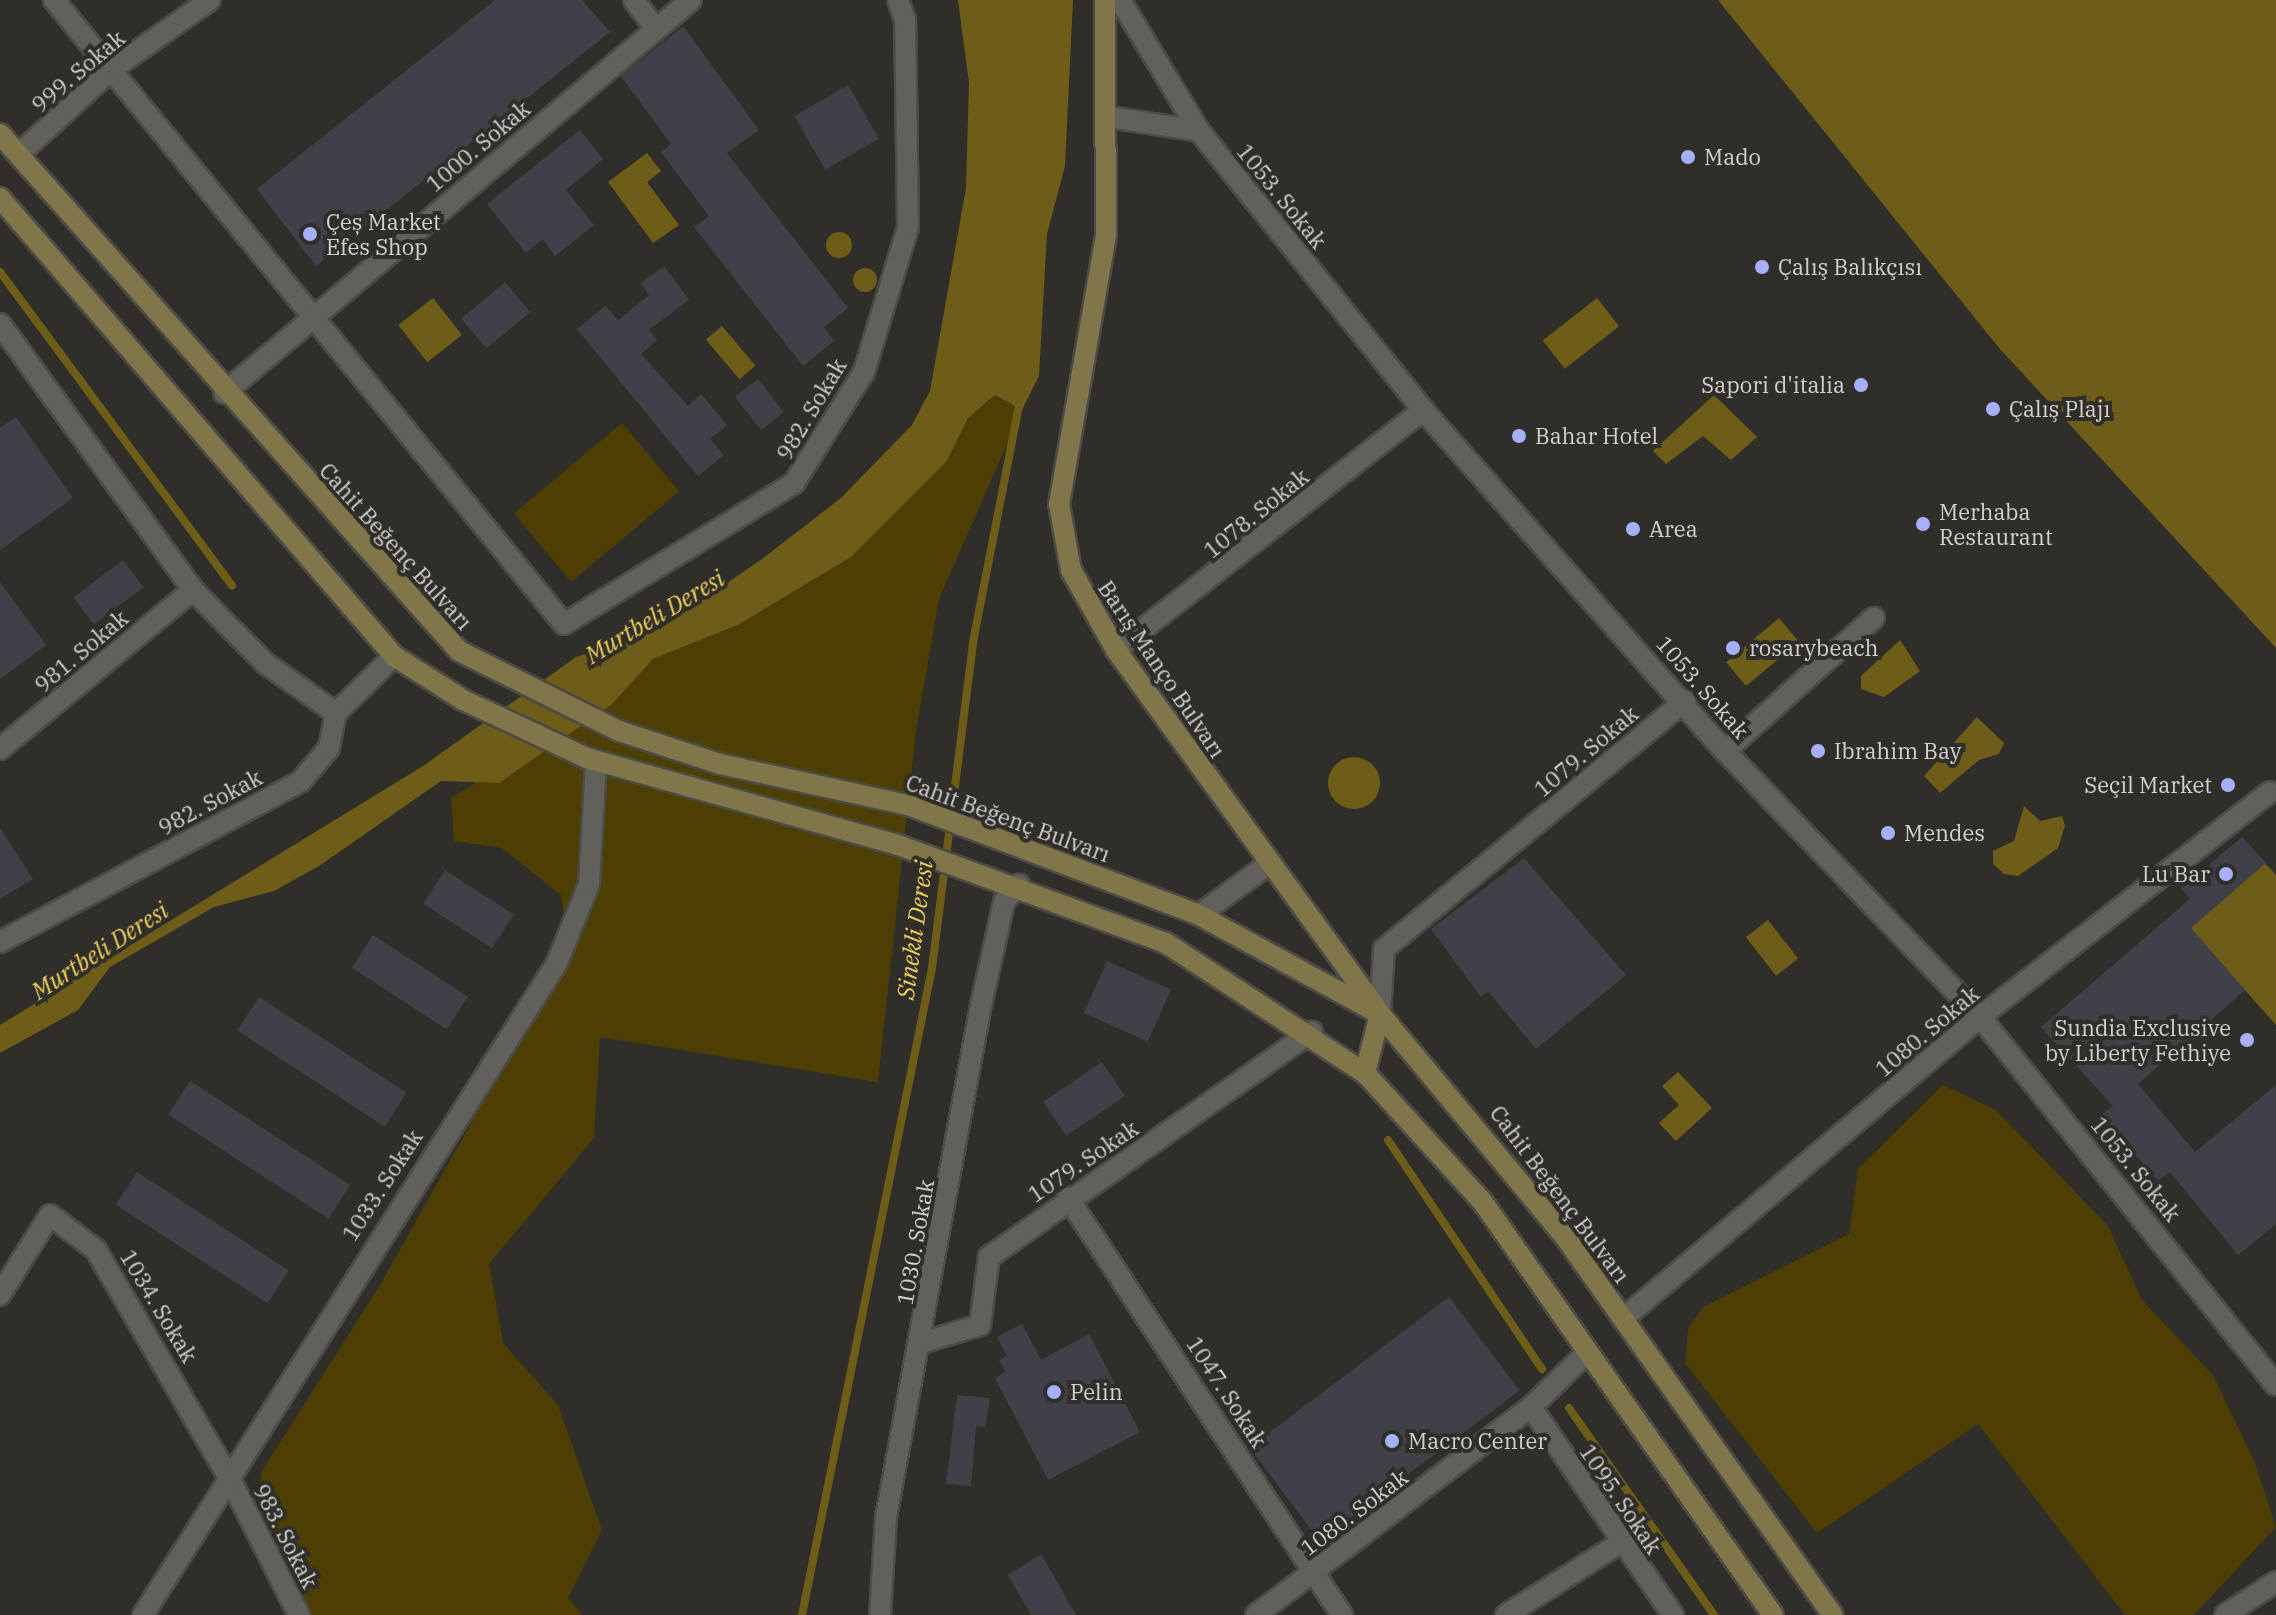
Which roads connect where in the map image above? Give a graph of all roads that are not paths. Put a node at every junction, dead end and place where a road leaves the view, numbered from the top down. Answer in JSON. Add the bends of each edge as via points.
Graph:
{"nodes":[{"id":1,"x":54,"y":0,"type":"edge"},
{"id":2,"x":210,"y":0,"type":"edge"},
{"id":3,"x":634,"y":0,"type":"edge"},
{"id":4,"x":691,"y":0,"type":"edge"},
{"id":5,"x":898,"y":0,"type":"edge"},
{"id":6,"x":1105,"y":0,"type":"edge"},
{"id":7,"x":1120,"y":0,"type":"edge"},
{"id":8,"x":656,"y":29,"type":"junction"},
{"id":9,"x":111,"y":70,"type":"junction"},
{"id":10,"x":1108,"y":117,"type":"junction"},
{"id":11,"x":1199,"y":131,"type":"junction"},
{"id":12,"x":0,"y":134,"type":"edge"},
{"id":13,"x":19,"y":154,"type":"junction"},
{"id":14,"x":0,"y":198,"type":"edge"},
{"id":15,"x":310,"y":318,"type":"junction"},
{"id":16,"x":0,"y":324,"type":"edge"},
{"id":17,"x":17,"y":349,"type":"junction"},
{"id":18,"x":0,"y":361,"type":"edge"},
{"id":19,"x":224,"y":393,"type":"junction"},
{"id":20,"x":1423,"y":410,"type":"junction"},
{"id":21,"x":193,"y":590,"type":"junction"},
{"id":22,"x":1874,"y":618,"type":"dead end"},
{"id":23,"x":1116,"y":650,"type":"junction"},
{"id":24,"x":394,"y":656,"type":"junction"},
{"id":25,"x":1685,"y":701,"type":"junction"},
{"id":26,"x":336,"y":713,"type":"junction"},
{"id":27,"x":0,"y":749,"type":"edge"},
{"id":28,"x":1725,"y":751,"type":"junction"},
{"id":29,"x":592,"y":760,"type":"junction"},
{"id":30,"x":2270,"y":792,"type":"dead end"},
{"id":31,"x":1270,"y":863,"type":"junction"},
{"id":32,"x":1019,"y":884,"type":"junction"},
{"id":33,"x":1199,"y":915,"type":"junction"},
{"id":34,"x":0,"y":942,"type":"edge"},
{"id":35,"x":1380,"y":1014,"type":"junction"},
{"id":36,"x":1980,"y":1017,"type":"junction"},
{"id":37,"x":1312,"y":1032,"type":"junction"},
{"id":38,"x":1365,"y":1073,"type":"junction"},
{"id":39,"x":1068,"y":1198,"type":"junction"},
{"id":40,"x":0,"y":1295,"type":"edge"},
{"id":41,"x":1624,"y":1318,"type":"junction"},
{"id":42,"x":921,"y":1343,"type":"junction"},
{"id":43,"x":1588,"y":1352,"type":"junction"},
{"id":44,"x":2276,"y":1385,"type":"edge"},
{"id":45,"x":1531,"y":1407,"type":"junction"},
{"id":46,"x":230,"y":1479,"type":"junction"},
{"id":47,"x":1620,"y":1543,"type":"junction"},
{"id":48,"x":1315,"y":1572,"type":"junction"},
{"id":49,"x":2276,"y":1582,"type":"edge"},
{"id":50,"x":143,"y":1615,"type":"edge"},
{"id":51,"x":299,"y":1615,"type":"edge"},
{"id":52,"x":880,"y":1615,"type":"edge"},
{"id":53,"x":1256,"y":1615,"type":"edge"},
{"id":54,"x":1342,"y":1615,"type":"edge"},
{"id":55,"x":1506,"y":1615,"type":"edge"},
{"id":56,"x":1673,"y":1615,"type":"edge"},
{"id":57,"x":1773,"y":1615,"type":"edge"},
{"id":58,"x":1833,"y":1615,"type":"edge"},
{"id":59,"x":2225,"y":1615,"type":"edge"}],
"edges":[{"from":1,"to":9,"type":"street"},
{"from":2,"to":9,"type":"street","name":"999. Sokak"},
{"from":3,"to":8,"type":"street"},
{"from":4,"to":8,"type":"street","name":"1000. Sokak"},
{"from":5,"to":15,"type":"street","name":"982. Sokak","via":[[905,20],[908,227],[864,372],[794,483],[564,624]]},
{"from":6,"to":10,"type":"main road","name":"Barış Manço Bulvarı"},
{"from":7,"to":11,"type":"street","name":"1053. Sokak"},
{"from":8,"to":15,"type":"street","name":"1000. Sokak"},
{"from":9,"to":13,"type":"street","name":"999. Sokak"},
{"from":9,"to":15,"type":"street"},
{"from":10,"to":11,"type":"street"},
{"from":10,"to":23,"type":"main road","name":"Barış Manço Bulvarı","via":[[1106,235],[1059,504],[1071,570]]},
{"from":11,"to":20,"type":"street","name":"1053. Sokak"},
{"from":12,"to":13,"type":"main road","name":"Cahit Beğenç Bulvarı"},
{"from":13,"to":19,"type":"main road","name":"Cahit Beğenç Bulvarı"},
{"from":14,"to":24,"type":"main road"},
{"from":15,"to":19,"type":"street","name":"1000. Sokak"},
{"from":16,"to":17,"type":"street"},
{"from":17,"to":18,"type":"street"},
{"from":17,"to":21,"type":"street"},
{"from":19,"to":33,"type":"main road","name":"Cahit Beğenç Bulvarı","via":[[459,651],[514,684],[619,731],[720,764],[908,805]]},
{"from":20,"to":23,"type":"street","name":"1078. Sokak"},
{"from":20,"to":25,"type":"street","name":"1053. Sokak"},
{"from":21,"to":26,"type":"street","via":[[265,663]]},
{"from":21,"to":27,"type":"street","name":"981. Sokak"},
{"from":22,"to":28,"type":"street"},
{"from":23,"to":31,"type":"main road","name":"Barış Manço Bulvarı"},
{"from":24,"to":26,"type":"street"},
{"from":24,"to":29,"type":"main road","via":[[463,700]]},
{"from":25,"to":28,"type":"street","name":"1053. Sokak"},
{"from":25,"to":35,"type":"street","name":"1079. Sokak","via":[[1384,949]]},
{"from":26,"to":34,"type":"street","name":"982. Sokak","via":[[329,748],[301,781]]},
{"from":28,"to":36,"type":"street","name":"1053. Sokak"},
{"from":29,"to":32,"type":"main road"},
{"from":29,"to":46,"type":"street","name":"1033. Sokak","via":[[583,914]]},
{"from":30,"to":36,"type":"street","name":"1080. Sokak"},
{"from":31,"to":33,"type":"street"},
{"from":31,"to":35,"type":"main road","name":"Barış Manço Bulvarı"},
{"from":32,"to":37,"type":"main road","via":[[1166,943]]},
{"from":32,"to":42,"type":"street","name":"1030. Sokak","via":[[1004,902],[981,1005]]},
{"from":33,"to":35,"type":"main road","name":"Cahit Beğenç Bulvarı"},
{"from":35,"to":38,"type":"main road"},
{"from":35,"to":41,"type":"main road","name":"Cahit Beğenç Bulvarı","via":[[1479,1126]]},
{"from":36,"to":41,"type":"street","name":"1080. Sokak"},
{"from":36,"to":44,"type":"street","name":"1053. Sokak"},
{"from":37,"to":38,"type":"main road"},
{"from":37,"to":39,"type":"street","name":"1079. Sokak"},
{"from":38,"to":43,"type":"main road","via":[[1482,1201]]},
{"from":39,"to":42,"type":"street","name":"1079. Sokak","via":[[989,1257],[980,1325]]},
{"from":39,"to":48,"type":"street","name":"1047. Sokak"},
{"from":40,"to":46,"type":"street","name":"1034. Sokak","via":[[50,1215],[72,1226],[129,1298]]},
{"from":41,"to":58,"type":"main road","name":"Cahit Beğenç Bulvarı"},
{"from":42,"to":52,"type":"street","name":"1030. Sokak","via":[[886,1517]]},
{"from":43,"to":45,"type":"street","name":"1080. Sokak"},
{"from":43,"to":57,"type":"main road"},
{"from":45,"to":47,"type":"street","name":"1095. Sokak"},
{"from":45,"to":48,"type":"street","name":"1080. Sokak"},
{"from":46,"to":50,"type":"street","name":"1033. Sokak"},
{"from":46,"to":51,"type":"street","name":"983. Sokak"},
{"from":47,"to":55,"type":"street"},
{"from":47,"to":56,"type":"street","name":"1095. Sokak"},
{"from":48,"to":53,"type":"street","name":"1080. Sokak"},
{"from":48,"to":54,"type":"street","name":"1047. Sokak"},
{"from":49,"to":59,"type":"street"}]}
